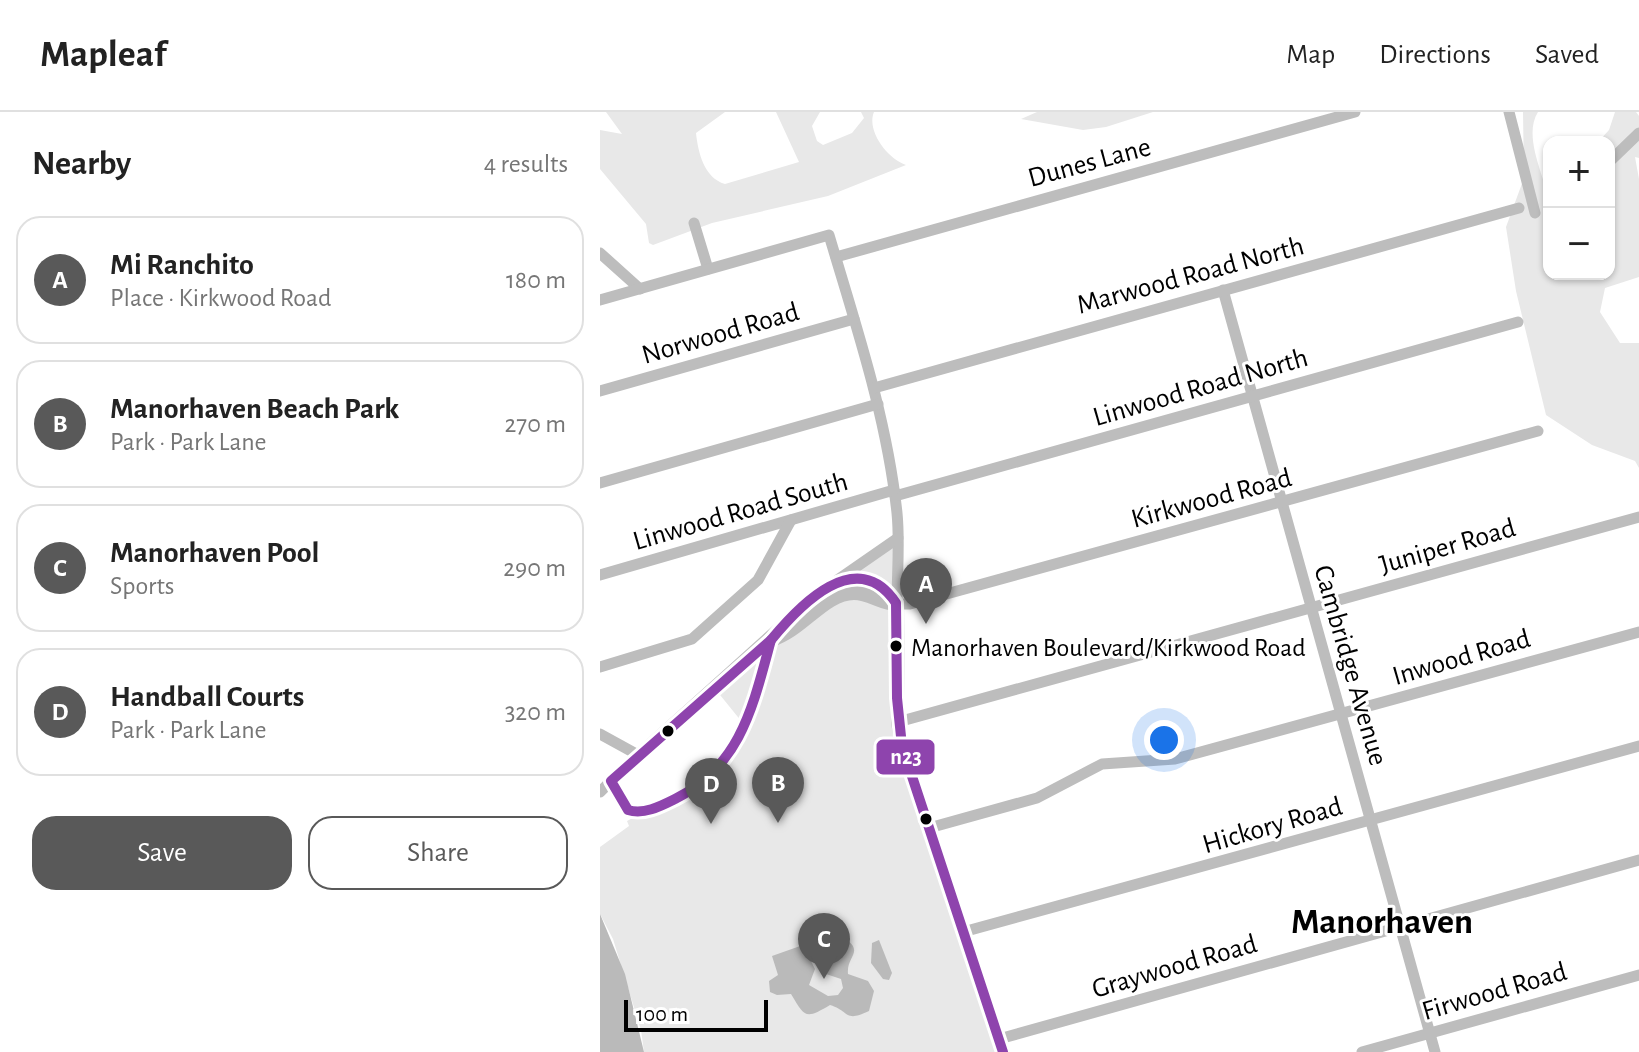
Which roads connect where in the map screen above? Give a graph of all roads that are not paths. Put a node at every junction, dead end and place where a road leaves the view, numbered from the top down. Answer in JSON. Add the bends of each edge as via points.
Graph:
{"nodes":[{"id":1,"x":1355,"y":112,"type":"edge"},
{"id":2,"x":1509,"y":112,"type":"edge"},
{"id":3,"x":1639,"y":133,"type":"edge"},
{"id":4,"x":1615,"y":156,"type":"edge"},
{"id":5,"x":1519,"y":208,"type":"dead end"},
{"id":6,"x":1535,"y":213,"type":"dead end"},
{"id":7,"x":694,"y":223,"type":"dead end"},
{"id":8,"x":600,"y":253,"type":"edge"},
{"id":9,"x":836,"y":257,"type":"junction"},
{"id":10,"x":708,"y":269,"type":"junction"},
{"id":11,"x":640,"y":289,"type":"junction"},
{"id":12,"x":1223,"y":290,"type":"junction"},
{"id":13,"x":600,"y":300,"type":"edge"},
{"id":14,"x":854,"y":319,"type":"junction"},
{"id":15,"x":1518,"y":322,"type":"dead end"},
{"id":16,"x":874,"y":388,"type":"junction"},
{"id":17,"x":600,"y":391,"type":"edge"},
{"id":18,"x":1252,"y":396,"type":"junction"},
{"id":19,"x":878,"y":404,"type":"junction"},
{"id":20,"x":1538,"y":431,"type":"dead end"},
{"id":21,"x":600,"y":483,"type":"edge"},
{"id":22,"x":894,"y":493,"type":"junction"},
{"id":23,"x":1282,"y":502,"type":"junction"},
{"id":24,"x":1639,"y":517,"type":"edge"},
{"id":25,"x":791,"y":520,"type":"junction"},
{"id":26,"x":898,"y":538,"type":"junction"},
{"id":27,"x":600,"y":575,"type":"edge"},
{"id":28,"x":824,"y":589,"type":"junction"},
{"id":29,"x":897,"y":604,"type":"junction"},
{"id":30,"x":1311,"y":608,"type":"junction"},
{"id":31,"x":1639,"y":632,"type":"edge"},
{"id":32,"x":771,"y":640,"type":"junction"},
{"id":33,"x":600,"y":667,"type":"edge"},
{"id":34,"x":1341,"y":715,"type":"junction"},
{"id":35,"x":898,"y":722,"type":"junction"},
{"id":36,"x":600,"y":734,"type":"edge"},
{"id":37,"x":1639,"y":746,"type":"edge"},
{"id":38,"x":640,"y":756,"type":"junction"},
{"id":39,"x":606,"y":786,"type":"edge"},
{"id":40,"x":1371,"y":821,"type":"junction"},
{"id":41,"x":929,"y":828,"type":"junction"},
{"id":42,"x":1639,"y":860,"type":"edge"},
{"id":43,"x":1401,"y":927,"type":"junction"},
{"id":44,"x":963,"y":932,"type":"junction"},
{"id":45,"x":1639,"y":975,"type":"edge"},
{"id":46,"x":1430,"y":1033,"type":"junction"},
{"id":47,"x":1001,"y":1046,"type":"edge"},
{"id":48,"x":1362,"y":1052,"type":"edge"},
{"id":49,"x":1435,"y":1052,"type":"edge"}],
"edges":[{"from":1,"to":9,"type":"street","name":"Dunes Lane"},
{"from":2,"to":6,"type":"street"},
{"from":3,"to":4,"type":"street"},
{"from":5,"to":12,"type":"street","name":"Marwood Road North"},
{"from":7,"to":10,"type":"street"},
{"from":8,"to":11,"type":"street"},
{"from":9,"to":10,"type":"street","via":[[829,235]]},
{"from":9,"to":14,"type":"street"},
{"from":10,"to":11,"type":"street"},
{"from":11,"to":13,"type":"street"},
{"from":12,"to":16,"type":"street","name":"Marwood Road North"},
{"from":12,"to":18,"type":"street","name":"Cambridge Avenue"},
{"from":14,"to":16,"type":"street"},
{"from":14,"to":17,"type":"street","name":"Norwood Road"},
{"from":15,"to":18,"type":"street","name":"Linwood Road North"},
{"from":16,"to":19,"type":"street"},
{"from":18,"to":22,"type":"street","name":"Linwood Road North"},
{"from":18,"to":23,"type":"street","name":"Cambridge Avenue"},
{"from":19,"to":21,"type":"street"},
{"from":19,"to":22,"type":"street"},
{"from":20,"to":23,"type":"street","name":"Kirkwood Road"},
{"from":22,"to":25,"type":"street","name":"Linwood Road South"},
{"from":22,"to":26,"type":"street"},
{"from":23,"to":29,"type":"street","name":"Kirkwood Road"},
{"from":23,"to":30,"type":"street","name":"Cambridge Avenue"},
{"from":24,"to":30,"type":"street","name":"Juniper Road"},
{"from":25,"to":27,"type":"street","name":"Linwood Road South"},
{"from":25,"to":33,"type":"street","via":[[758,580],[692,639]]},
{"from":26,"to":28,"type":"street"},
{"from":26,"to":29,"type":"street"},
{"from":28,"to":29,"type":"street","via":[[861,579],[884,589]]},
{"from":28,"to":32,"type":"street"},
{"from":29,"to":32,"type":"street","via":[[841,594],[792,633]]},
{"from":29,"to":35,"type":"street"},
{"from":30,"to":34,"type":"street","name":"Cambridge Avenue"},
{"from":30,"to":35,"type":"street","name":"Juniper Road"},
{"from":31,"to":34,"type":"street","name":"Inwood Road"},
{"from":32,"to":38,"type":"street"},
{"from":32,"to":39,"type":"street","via":[[746,727],[714,770],[684,794],[641,813],[628,810]]},
{"from":34,"to":40,"type":"street","name":"Cambridge Avenue"},
{"from":34,"to":41,"type":"street","name":"Inwood Road","via":[[1175,759],[1102,764],[1030,801]]},
{"from":35,"to":41,"type":"street"},
{"from":36,"to":38,"type":"street"},
{"from":37,"to":40,"type":"street","name":"Hickory Road"},
{"from":38,"to":39,"type":"street"},
{"from":40,"to":43,"type":"street","name":"Cambridge Avenue"},
{"from":40,"to":44,"type":"street","name":"Hickory Road"},
{"from":41,"to":44,"type":"street"},
{"from":42,"to":43,"type":"street","name":"Graywood Road"},
{"from":43,"to":46,"type":"street","name":"Cambridge Avenue"},
{"from":43,"to":47,"type":"street","name":"Graywood Road"},
{"from":44,"to":47,"type":"street"},
{"from":45,"to":46,"type":"street","name":"Firwood Road"},
{"from":46,"to":48,"type":"street","name":"Firwood Road"},
{"from":46,"to":49,"type":"street","name":"Cambridge Avenue"}]}
